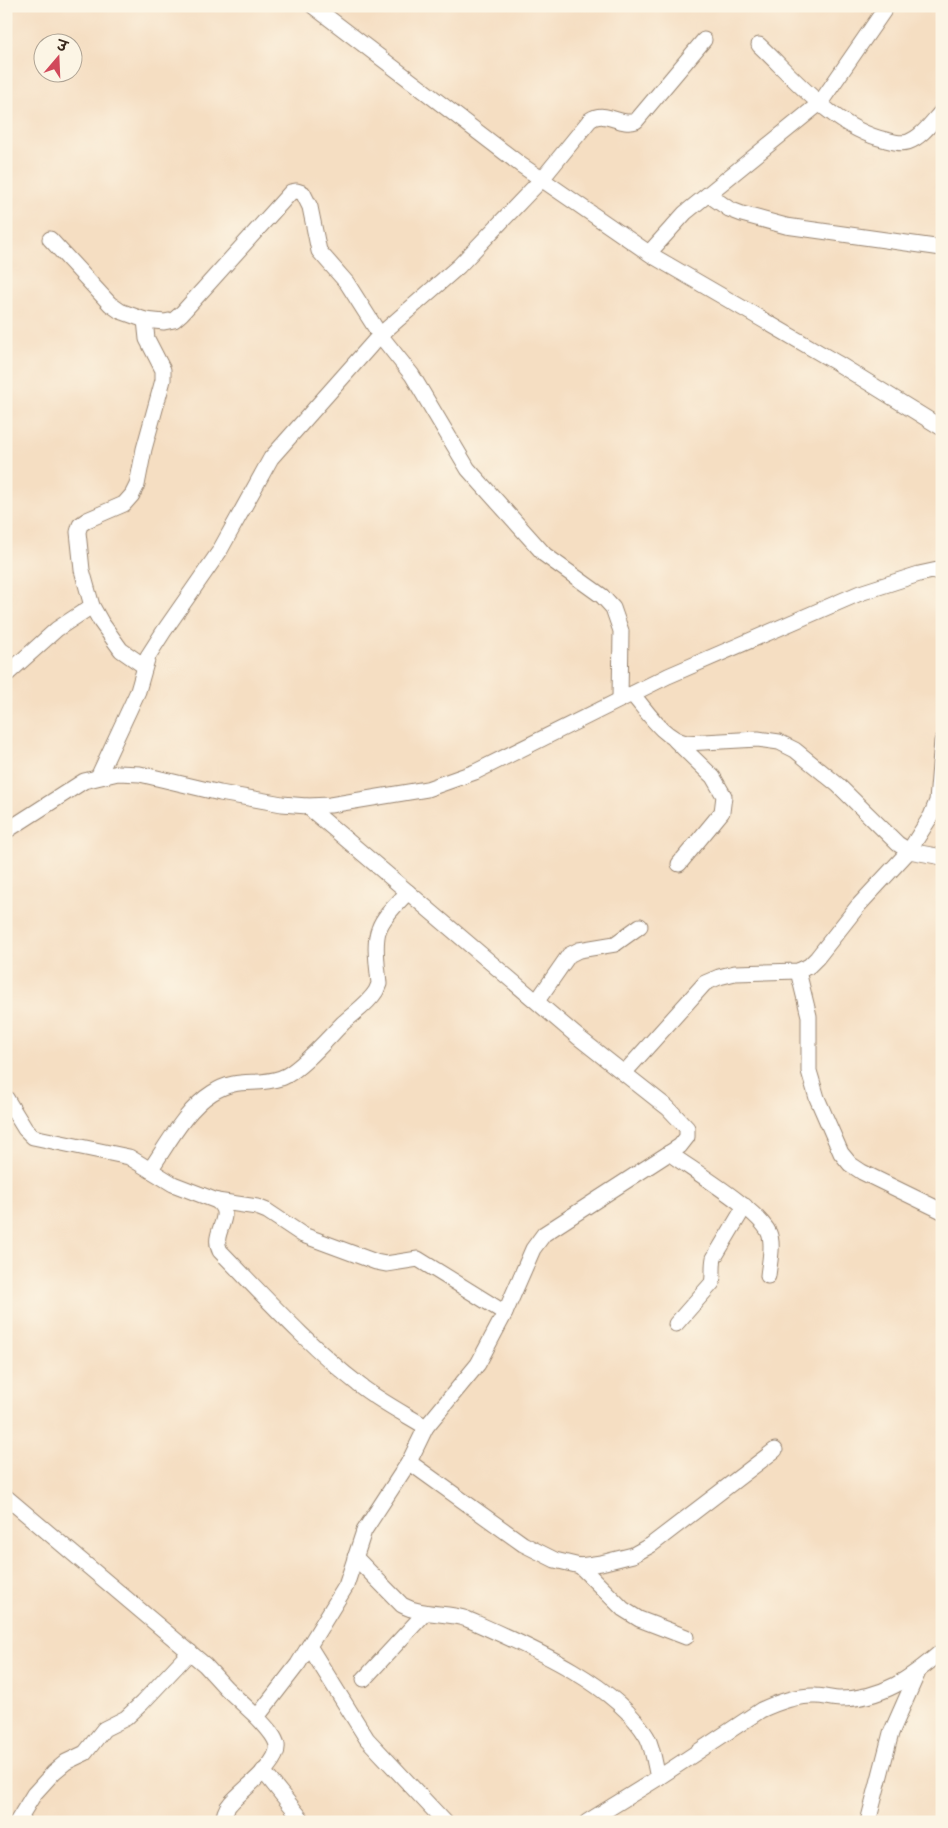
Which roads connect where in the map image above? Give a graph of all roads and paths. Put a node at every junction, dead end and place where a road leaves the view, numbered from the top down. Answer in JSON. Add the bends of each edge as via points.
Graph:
{"nodes":[{"id":1,"x":314,"y":6,"type":"edge"},
{"id":2,"x":887,"y":6,"type":"edge"},
{"id":3,"x":704,"y":40,"type":"dead end"},
{"id":4,"x":759,"y":45,"type":"dead end"},
{"id":5,"x":820,"y":103,"type":"junction"},
{"id":6,"x":942,"y":111,"type":"edge"},
{"id":7,"x":542,"y":179,"type":"junction"},
{"id":8,"x":709,"y":195,"type":"junction"},
{"id":9,"x":50,"y":239,"type":"dead end"},
{"id":10,"x":942,"y":248,"type":"edge"},
{"id":11,"x":649,"y":253,"type":"junction"},
{"id":12,"x":146,"y":320,"type":"junction"},
{"id":13,"x":380,"y":336,"type":"junction"},
{"id":14,"x":942,"y":428,"type":"edge"},
{"id":15,"x":942,"y":569,"type":"edge"},
{"id":16,"x":92,"y":606,"type":"junction"},
{"id":17,"x":144,"y":666,"type":"junction"},
{"id":18,"x":6,"y":676,"type":"edge"},
{"id":19,"x":626,"y":697,"type":"junction"},
{"id":20,"x":675,"y":740,"type":"junction"},
{"id":21,"x":942,"y":741,"type":"edge"},
{"id":22,"x":98,"y":777,"type":"junction"},
{"id":23,"x":307,"y":806,"type":"junction"},
{"id":24,"x":6,"y":831,"type":"edge"},
{"id":25,"x":909,"y":850,"type":"junction"},
{"id":26,"x":942,"y":857,"type":"edge"},
{"id":27,"x":678,"y":864,"type":"dead end"},
{"id":28,"x":408,"y":892,"type":"junction"},
{"id":29,"x":640,"y":926,"type":"dead end"},
{"id":30,"x":798,"y":971,"type":"junction"},
{"id":31,"x":537,"y":1001,"type":"junction"},
{"id":32,"x":624,"y":1073,"type":"junction"},
{"id":33,"x":6,"y":1098,"type":"edge"},
{"id":34,"x":669,"y":1153,"type":"junction"},
{"id":35,"x":150,"y":1170,"type":"junction"},
{"id":36,"x":217,"y":1201,"type":"junction"},
{"id":37,"x":745,"y":1206,"type":"junction"},
{"id":38,"x":942,"y":1211,"type":"edge"},
{"id":39,"x":768,"y":1276,"type":"dead end"},
{"id":40,"x":504,"y":1313,"type":"junction"},
{"id":41,"x":676,"y":1324,"type":"dead end"},
{"id":42,"x":426,"y":1427,"type":"junction"},
{"id":43,"x":775,"y":1450,"type":"dead end"},
{"id":44,"x":409,"y":1462,"type":"junction"},
{"id":45,"x":6,"y":1497,"type":"edge"},
{"id":46,"x":355,"y":1557,"type":"junction"},
{"id":47,"x":580,"y":1566,"type":"junction"},
{"id":48,"x":425,"y":1613,"type":"junction"},
{"id":49,"x":686,"y":1637,"type":"dead end"},
{"id":50,"x":309,"y":1646,"type":"junction"},
{"id":51,"x":942,"y":1650,"type":"edge"},
{"id":52,"x":190,"y":1652,"type":"junction"},
{"id":53,"x":918,"y":1672,"type":"junction"},
{"id":54,"x":364,"y":1679,"type":"dead end"},
{"id":55,"x":257,"y":1716,"type":"junction"},
{"id":56,"x":263,"y":1771,"type":"junction"},
{"id":57,"x":658,"y":1778,"type":"junction"},
{"id":58,"x":868,"y":1819,"type":"edge"},
{"id":59,"x":17,"y":1822,"type":"edge"},
{"id":60,"x":223,"y":1822,"type":"edge"},
{"id":61,"x":304,"y":1822,"type":"edge"},
{"id":62,"x":445,"y":1822,"type":"edge"},
{"id":63,"x":587,"y":1822,"type":"edge"},
{"id":64,"x":853,"y":1822,"type":"edge"}],
"edges":[{"from":1,"to":7,"type":"street"},
{"from":2,"to":5,"type":"street"},
{"from":3,"to":7,"type":"street","via":[[636,121],[595,117]]},
{"from":4,"to":5,"type":"street"},
{"from":5,"to":6,"type":"street","via":[[861,132],[903,143],[919,136]]},
{"from":5,"to":8,"type":"street"},
{"from":7,"to":11,"type":"street"},
{"from":7,"to":13,"type":"street","via":[[459,266]]},
{"from":8,"to":10,"type":"street","via":[[729,209],[786,226]]},
{"from":8,"to":11,"type":"street","via":[[685,214]]},
{"from":9,"to":12,"type":"street","via":[[110,304],[120,312]]},
{"from":11,"to":14,"type":"street"},
{"from":12,"to":13,"type":"street","via":[[174,320],[285,198],[297,191],[307,198],[319,251],[347,282]]},
{"from":12,"to":16,"type":"street","via":[[147,339],[163,370],[137,485],[124,504],[87,520],[80,525],[78,532],[82,570]]},
{"from":13,"to":17,"type":"street","via":[[271,458],[219,552],[164,631]]},
{"from":13,"to":19,"type":"street","via":[[421,390],[468,469],[545,555],[602,596],[613,608],[621,631]]},
{"from":15,"to":19,"type":"street","via":[[860,592]]},
{"from":16,"to":17,"type":"street","via":[[122,650]]},
{"from":16,"to":18,"type":"street","via":[[57,629]]},
{"from":17,"to":22,"type":"street","via":[[138,691]]},
{"from":19,"to":20,"type":"street"},
{"from":19,"to":23,"type":"street","via":[[476,772],[427,789]]},
{"from":20,"to":25,"type":"street","via":[[686,743],[758,739],[779,742],[795,750],[838,785],[898,844]]},
{"from":20,"to":27,"type":"street","via":[[713,777],[724,796],[722,812]]},
{"from":21,"to":25,"type":"street","via":[[937,801]]},
{"from":22,"to":23,"type":"street","via":[[118,773],[140,774],[220,793]]},
{"from":22,"to":24,"type":"street","via":[[84,781]]},
{"from":23,"to":28,"type":"street"},
{"from":25,"to":26,"type":"street"},
{"from":25,"to":30,"type":"street","via":[[858,906],[817,958]]},
{"from":28,"to":31,"type":"street"},
{"from":28,"to":35,"type":"street","via":[[379,928],[377,990],[290,1075],[268,1082],[227,1085],[203,1100],[180,1125]]},
{"from":29,"to":31,"type":"street","via":[[615,944],[578,950],[569,955]]},
{"from":30,"to":32,"type":"street","via":[[735,973],[705,983]]},
{"from":30,"to":38,"type":"street","via":[[809,1016],[809,1071],[816,1098],[841,1153],[862,1172]]},
{"from":31,"to":32,"type":"street"},
{"from":32,"to":34,"type":"street","via":[[668,1108],[687,1128],[687,1137]]},
{"from":33,"to":35,"type":"street","via":[[33,1137],[128,1157]]},
{"from":34,"to":37,"type":"street"},
{"from":34,"to":40,"type":"street","via":[[544,1234],[533,1249]]},
{"from":35,"to":36,"type":"street","via":[[178,1186]]},
{"from":36,"to":40,"type":"street","via":[[268,1211],[303,1235],[376,1262],[386,1264],[418,1259]]},
{"from":36,"to":42,"type":"street","via":[[225,1212],[217,1243],[220,1251],[343,1372]]},
{"from":37,"to":39,"type":"street","via":[[769,1233]]},
{"from":37,"to":41,"type":"street","via":[[714,1258],[712,1283]]},
{"from":40,"to":42,"type":"street","via":[[478,1364]]},
{"from":42,"to":44,"type":"street"},
{"from":43,"to":47,"type":"street","via":[[651,1545],[633,1555]]},
{"from":44,"to":46,"type":"street","via":[[364,1531]]},
{"from":44,"to":47,"type":"street","via":[[524,1544],[556,1560]]},
{"from":45,"to":52,"type":"street"},
{"from":46,"to":48,"type":"street","via":[[402,1605]]},
{"from":46,"to":50,"type":"street","via":[[346,1586]]},
{"from":47,"to":49,"type":"street","via":[[623,1609]]},
{"from":48,"to":54,"type":"street"},
{"from":48,"to":57,"type":"street","via":[[451,1614],[466,1619],[566,1667],[597,1686],[633,1718],[648,1738]]},
{"from":50,"to":55,"type":"street"},
{"from":50,"to":62,"type":"street","via":[[367,1739]]},
{"from":51,"to":53,"type":"street"},
{"from":52,"to":55,"type":"street"},
{"from":52,"to":59,"type":"street","via":[[126,1718],[104,1729],[86,1753],[54,1772],[34,1794]]},
{"from":53,"to":57,"type":"street","via":[[894,1686],[865,1696],[838,1699],[797,1697],[778,1702]]},
{"from":53,"to":58,"type":"street","via":[[891,1733]]},
{"from":55,"to":56,"type":"street","via":[[277,1744],[274,1757]]},
{"from":56,"to":60,"type":"street","via":[[229,1804]]},
{"from":56,"to":61,"type":"street"},
{"from":57,"to":63,"type":"street"},
{"from":58,"to":64,"type":"street"}]}
